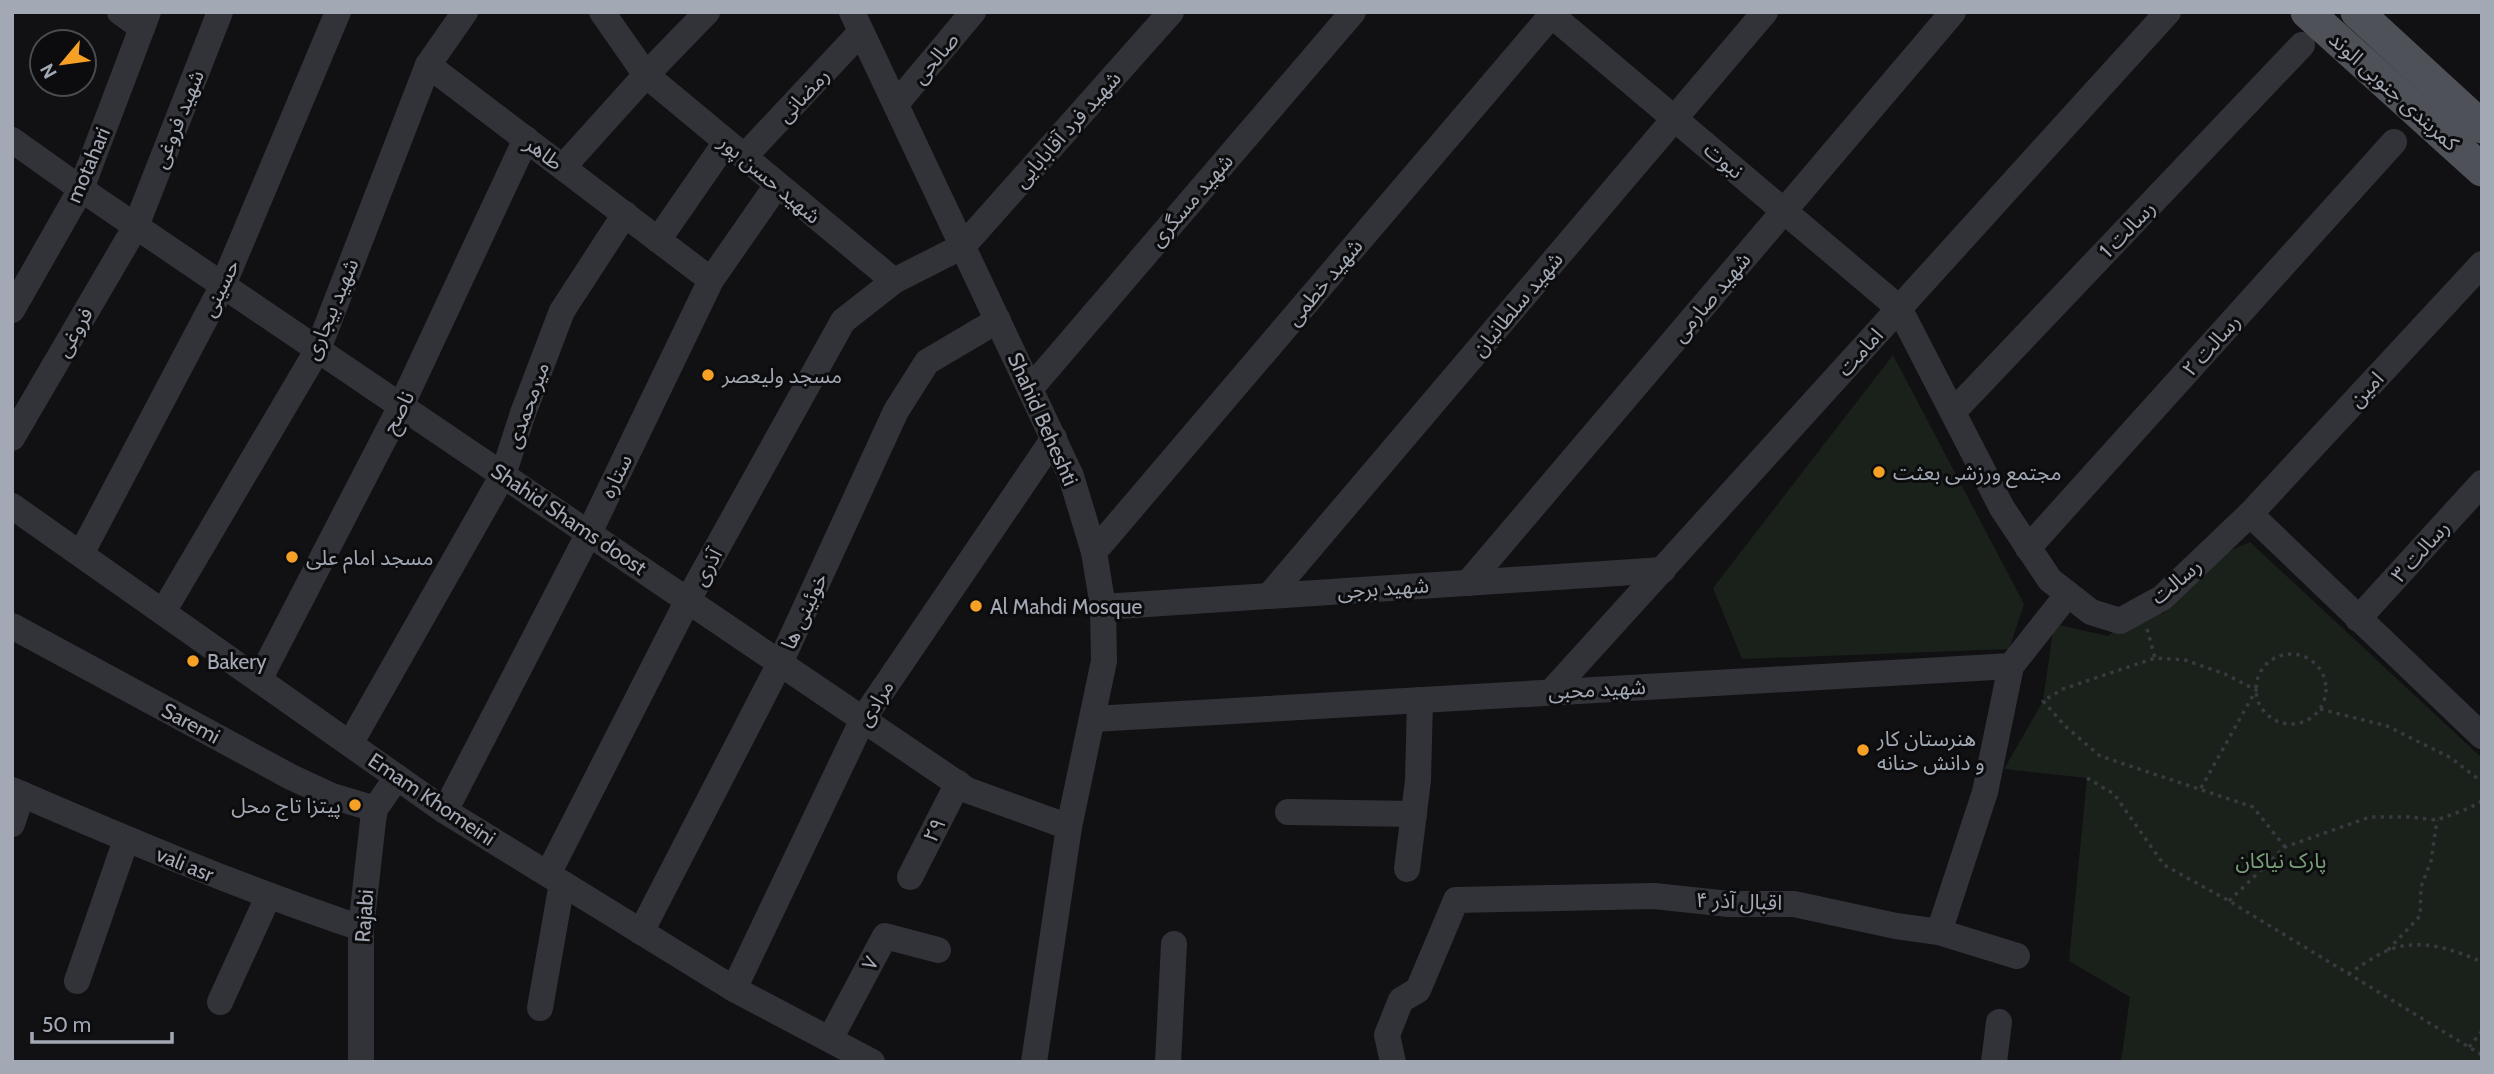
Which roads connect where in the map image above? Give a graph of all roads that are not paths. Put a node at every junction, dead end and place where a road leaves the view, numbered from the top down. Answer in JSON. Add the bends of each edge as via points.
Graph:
{"nodes":[{"id":1,"x":120,"y":12,"type":"edge"},
{"id":2,"x":220,"y":12,"type":"edge"},
{"id":3,"x":338,"y":12,"type":"edge"},
{"id":4,"x":465,"y":12,"type":"edge"},
{"id":5,"x":602,"y":12,"type":"edge"},
{"id":6,"x":707,"y":12,"type":"edge"},
{"id":7,"x":973,"y":12,"type":"edge"},
{"id":8,"x":1171,"y":12,"type":"edge"},
{"id":9,"x":1353,"y":12,"type":"edge"},
{"id":10,"x":1765,"y":12,"type":"edge"},
{"id":11,"x":1953,"y":12,"type":"edge"},
{"id":12,"x":2168,"y":12,"type":"edge"},
{"id":13,"x":2307,"y":12,"type":"edge"},
{"id":14,"x":2357,"y":12,"type":"edge"},
{"id":15,"x":1551,"y":13,"type":"edge"},
{"id":16,"x":145,"y":20,"type":"edge"},
{"id":17,"x":856,"y":22,"type":"edge"},
{"id":18,"x":2302,"y":45,"type":"dead end"},
{"id":19,"x":428,"y":65,"type":"junction"},
{"id":20,"x":646,"y":75,"type":"junction"},
{"id":21,"x":896,"y":104,"type":"junction"},
{"id":22,"x":1675,"y":118,"type":"junction"},
{"id":23,"x":2482,"y":127,"type":"edge"},
{"id":24,"x":526,"y":139,"type":"junction"},
{"id":25,"x":12,"y":140,"type":"edge"},
{"id":26,"x":2394,"y":142,"type":"dead end"},
{"id":27,"x":735,"y":150,"type":"junction"},
{"id":28,"x":563,"y":167,"type":"junction"},
{"id":29,"x":2482,"y":170,"type":"edge"},
{"id":30,"x":777,"y":185,"type":"junction"},
{"id":31,"x":81,"y":189,"type":"junction"},
{"id":32,"x":1784,"y":211,"type":"junction"},
{"id":33,"x":625,"y":214,"type":"junction"},
{"id":34,"x":136,"y":226,"type":"junction"},
{"id":35,"x":658,"y":240,"type":"junction"},
{"id":36,"x":963,"y":246,"type":"junction"},
{"id":37,"x":2482,"y":264,"type":"edge"},
{"id":38,"x":711,"y":280,"type":"junction"},
{"id":39,"x":894,"y":281,"type":"junction"},
{"id":40,"x":223,"y":285,"type":"junction"},
{"id":41,"x":1899,"y":308,"type":"junction"},
{"id":42,"x":12,"y":310,"type":"edge"},
{"id":43,"x":998,"y":320,"type":"junction"},
{"id":44,"x":318,"y":349,"type":"junction"},
{"id":45,"x":1030,"y":389,"type":"junction"},
{"id":46,"x":401,"y":406,"type":"junction"},
{"id":47,"x":1953,"y":412,"type":"junction"},
{"id":48,"x":12,"y":438,"type":"edge"},
{"id":49,"x":1054,"y":438,"type":"junction"},
{"id":50,"x":503,"y":475,"type":"junction"},
{"id":51,"x":2482,"y":483,"type":"edge"},
{"id":52,"x":12,"y":506,"type":"edge"},
{"id":53,"x":2249,"y":514,"type":"junction"},
{"id":54,"x":589,"y":533,"type":"junction"},
{"id":55,"x":2028,"y":548,"type":"junction"},
{"id":56,"x":1094,"y":552,"type":"junction"},
{"id":57,"x":80,"y":554,"type":"junction"},
{"id":58,"x":1663,"y":570,"type":"junction"},
{"id":59,"x":1468,"y":583,"type":"junction"},
{"id":60,"x":2068,"y":594,"type":"junction"},
{"id":61,"x":1269,"y":596,"type":"junction"},
{"id":62,"x":688,"y":600,"type":"junction"},
{"id":63,"x":1103,"y":607,"type":"junction"},
{"id":64,"x":163,"y":612,"type":"junction"},
{"id":65,"x":2358,"y":619,"type":"junction"},
{"id":66,"x":12,"y":626,"type":"edge"},
{"id":67,"x":780,"y":663,"type":"junction"},
{"id":68,"x":2011,"y":666,"type":"junction"},
{"id":69,"x":259,"y":680,"type":"junction"},
{"id":70,"x":1552,"y":691,"type":"junction"},
{"id":71,"x":1420,"y":699,"type":"junction"},
{"id":72,"x":863,"y":719,"type":"junction"},
{"id":73,"x":1093,"y":719,"type":"junction"},
{"id":74,"x":2482,"y":736,"type":"edge"},
{"id":75,"x":350,"y":744,"type":"junction"},
{"id":76,"x":397,"y":777,"type":"junction"},
{"id":77,"x":958,"y":783,"type":"junction"},
{"id":78,"x":17,"y":792,"type":"edge"},
{"id":79,"x":375,"y":809,"type":"junction"},
{"id":80,"x":445,"y":811,"type":"junction"},
{"id":81,"x":1288,"y":812,"type":"dead end"},
{"id":82,"x":1414,"y":814,"type":"junction"},
{"id":83,"x":12,"y":824,"type":"edge"},
{"id":84,"x":1069,"y":827,"type":"junction"},
{"id":85,"x":126,"y":840,"type":"junction"},
{"id":86,"x":1407,"y":869,"type":"dead end"},
{"id":87,"x":911,"y":877,"type":"dead end"},
{"id":88,"x":555,"y":878,"type":"junction"},
{"id":89,"x":268,"y":897,"type":"junction"},
{"id":90,"x":361,"y":928,"type":"junction"},
{"id":91,"x":641,"y":932,"type":"junction"},
{"id":92,"x":1939,"y":932,"type":"junction"},
{"id":93,"x":1174,"y":944,"type":"dead end"},
{"id":94,"x":938,"y":950,"type":"dead end"},
{"id":95,"x":2017,"y":956,"type":"dead end"},
{"id":96,"x":77,"y":981,"type":"dead end"},
{"id":97,"x":734,"y":989,"type":"junction"},
{"id":98,"x":220,"y":1002,"type":"dead end"},
{"id":99,"x":540,"y":1008,"type":"dead end"},
{"id":100,"x":1999,"y":1022,"type":"dead end"},
{"id":101,"x":830,"y":1039,"type":"junction"},
{"id":102,"x":361,"y":1062,"type":"edge"},
{"id":103,"x":872,"y":1062,"type":"edge"},
{"id":104,"x":1034,"y":1062,"type":"edge"},
{"id":105,"x":1168,"y":1062,"type":"edge"},
{"id":106,"x":1393,"y":1062,"type":"edge"},
{"id":107,"x":1994,"y":1062,"type":"edge"}],
"edges":[{"from":1,"to":16,"type":"street"},
{"from":2,"to":34,"type":"street","name":"شهید فروغی"},
{"from":3,"to":40,"type":"street","name":"حسینی"},
{"from":4,"to":19,"type":"street"},
{"from":5,"to":20,"type":"street","name":"شهید حسن پور"},
{"from":6,"to":20,"type":"street"},
{"from":7,"to":21,"type":"street","name":"صالحی"},
{"from":8,"to":36,"type":"street","name":"شهید فرد آقابابایی"},
{"from":9,"to":45,"type":"street","name":"شهید مسگری"},
{"from":10,"to":22,"type":"street","name":"شهید سلطانیان"},
{"from":11,"to":32,"type":"street","name":"شهید صارمی"},
{"from":12,"to":41,"type":"street","name":"امامت"},
{"from":13,"to":29,"type":"main road","name":"کمربندی جنوبی الوند"},
{"from":14,"to":23,"type":"main road","name":"کمربندی جنوبی الوند"},
{"from":15,"to":22,"type":"street","name":"نبوت"},
{"from":15,"to":56,"type":"street","name":"شهید خطمی"},
{"from":16,"to":31,"type":"street","name":"motahari"},
{"from":17,"to":21,"type":"street","name":"Shahid Beheshti"},
{"from":17,"to":27,"type":"street","name":"رمضانی"},
{"from":18,"to":47,"type":"street","name":"رسالت 1"},
{"from":19,"to":24,"type":"street","name":"طاهر"},
{"from":19,"to":44,"type":"street","name":"شهید بیجاری"},
{"from":20,"to":27,"type":"street","name":"شهید حسن پور"},
{"from":20,"to":28,"type":"street"},
{"from":21,"to":36,"type":"street","name":"Shahid Beheshti"},
{"from":22,"to":32,"type":"street","name":"نبوت"},
{"from":22,"to":61,"type":"street","name":"شهید سلطانیان"},
{"from":24,"to":28,"type":"street","name":"طاهر"},
{"from":24,"to":46,"type":"street","name":"ناصح"},
{"from":25,"to":31,"type":"street","name":"Shahid Shams doost"},
{"from":26,"to":55,"type":"street","name":"رسالت ۲"},
{"from":27,"to":30,"type":"street","name":"شهید حسن پور"},
{"from":27,"to":35,"type":"street","name":"رمضانی"},
{"from":28,"to":33,"type":"street","name":"طاهر"},
{"from":30,"to":38,"type":"street","name":"ستاره"},
{"from":30,"to":39,"type":"street","name":"شهید حسن پور"},
{"from":31,"to":34,"type":"street","name":"Shahid Shams doost"},
{"from":31,"to":42,"type":"street","name":"motahari"},
{"from":32,"to":41,"type":"street","name":"نبوت"},
{"from":32,"to":59,"type":"street","name":"شهید صارمی"},
{"from":33,"to":35,"type":"street","name":"طاهر"},
{"from":33,"to":50,"type":"street","name":"میرمحمدی","via":[[562,311]]},
{"from":34,"to":40,"type":"street","name":"Shahid Shams doost"},
{"from":34,"to":48,"type":"street","name":"فروغی"},
{"from":35,"to":38,"type":"street","name":"طاهر"},
{"from":36,"to":39,"type":"street"},
{"from":36,"to":43,"type":"street","name":"Shahid Beheshti"},
{"from":37,"to":53,"type":"street","name":"امین"},
{"from":38,"to":54,"type":"street","name":"ستاره"},
{"from":39,"to":62,"type":"street","name":"آذری","via":[[842,321]]},
{"from":40,"to":44,"type":"street","name":"Shahid Shams doost"},
{"from":40,"to":57,"type":"street","name":"حسینی"},
{"from":41,"to":47,"type":"street","name":"رسالت"},
{"from":41,"to":58,"type":"street","name":"امامت"},
{"from":43,"to":45,"type":"street","name":"Shahid Beheshti"},
{"from":43,"to":67,"type":"street","name":"خوئینی ها","via":[[927,362],[896,411]]},
{"from":44,"to":46,"type":"street","name":"Shahid Shams doost"},
{"from":44,"to":64,"type":"street","name":"شهید بیجاری"},
{"from":45,"to":49,"type":"street","name":"Shahid Beheshti"},
{"from":46,"to":50,"type":"street","name":"Shahid Shams doost"},
{"from":46,"to":69,"type":"street","name":"ناصح"},
{"from":47,"to":55,"type":"street","name":"رسالت"},
{"from":49,"to":56,"type":"street","name":"Shahid Beheshti"},
{"from":49,"to":72,"type":"street","name":"مرادی"},
{"from":50,"to":54,"type":"street","name":"Shahid Shams doost"},
{"from":50,"to":75,"type":"street","name":"میرمحمدی"},
{"from":51,"to":65,"type":"street","name":"رسالت ۳"},
{"from":52,"to":57,"type":"street","name":"Emam Khomeini"},
{"from":53,"to":60,"type":"street","name":"رسالت","via":[[2162,598],[2120,621],[2091,612]]},
{"from":53,"to":65,"type":"street"},
{"from":54,"to":62,"type":"street","name":"Shahid Shams doost"},
{"from":54,"to":80,"type":"street","name":"ستاره"},
{"from":55,"to":60,"type":"street","name":"رسالت","via":[[2050,580]]},
{"from":56,"to":63,"type":"street","name":"Shahid Beheshti"},
{"from":57,"to":64,"type":"street","name":"Emam Khomeini"},
{"from":58,"to":59,"type":"street","name":"شهید برجی"},
{"from":58,"to":70,"type":"street","name":"امامت"},
{"from":59,"to":61,"type":"street","name":"شهید برجی"},
{"from":60,"to":68,"type":"street"},
{"from":61,"to":63,"type":"street","name":"شهید برجی"},
{"from":62,"to":67,"type":"street","name":"Shahid Shams doost"},
{"from":62,"to":88,"type":"street","name":"آذری"},
{"from":63,"to":73,"type":"street","name":"Shahid Beheshti","via":[[1104,661]]},
{"from":64,"to":69,"type":"street","name":"Emam Khomeini"},
{"from":65,"to":74,"type":"street"},
{"from":66,"to":79,"type":"street","name":"Saremi","via":[[291,777]]},
{"from":67,"to":72,"type":"street","name":"Shahid Shams doost"},
{"from":67,"to":91,"type":"street","name":"خوئینی ها"},
{"from":68,"to":70,"type":"street","name":"شهید محبی"},
{"from":68,"to":92,"type":"street","via":[[1985,792]]},
{"from":69,"to":75,"type":"street","name":"Emam Khomeini"},
{"from":70,"to":71,"type":"street","name":"شهید محبی"},
{"from":71,"to":73,"type":"street","name":"شهید محبی"},
{"from":71,"to":82,"type":"street"},
{"from":72,"to":77,"type":"street","name":"Shahid Shams doost"},
{"from":72,"to":97,"type":"street","name":"مرادی"},
{"from":73,"to":84,"type":"street","name":"Shahid Beheshti"},
{"from":75,"to":76,"type":"street","name":"Emam Khomeini"},
{"from":76,"to":79,"type":"street","name":"Rajabi"},
{"from":76,"to":80,"type":"street","name":"Emam Khomeini"},
{"from":77,"to":84,"type":"street","name":"Shahid Shams doost"},
{"from":77,"to":87,"type":"street","name":"۲۹"},
{"from":78,"to":83,"type":"street"},
{"from":78,"to":85,"type":"street","name":"vali asr"},
{"from":79,"to":90,"type":"street","name":"Rajabi"},
{"from":80,"to":88,"type":"street","name":"Emam Khomeini"},
{"from":81,"to":82,"type":"street"},
{"from":82,"to":86,"type":"street"},
{"from":84,"to":104,"type":"street","name":"Shahid Beheshti"},
{"from":85,"to":89,"type":"street","name":"vali asr"},
{"from":85,"to":96,"type":"street"},
{"from":88,"to":91,"type":"street","name":"Emam Khomeini"},
{"from":88,"to":99,"type":"street","name":"آذری"},
{"from":89,"to":90,"type":"street","name":"vali asr"},
{"from":89,"to":98,"type":"street"},
{"from":90,"to":102,"type":"street","name":"Rajabi"},
{"from":91,"to":97,"type":"street","name":"Emam Khomeini"},
{"from":92,"to":95,"type":"street","name":"اقبال آذر ۴"},
{"from":92,"to":106,"type":"street","name":"اقبال آذر ۴","via":[[1794,904],[1729,904],[1654,895],[1456,900],[1418,990],[1401,1000],[1387,1035]]},
{"from":93,"to":105,"type":"street"},
{"from":94,"to":101,"type":"street","name":"۷","via":[[885,936]]},
{"from":97,"to":101,"type":"street","name":"Emam Khomeini"},
{"from":100,"to":107,"type":"street"},
{"from":101,"to":103,"type":"street","name":"Emam Khomeini"}]}
